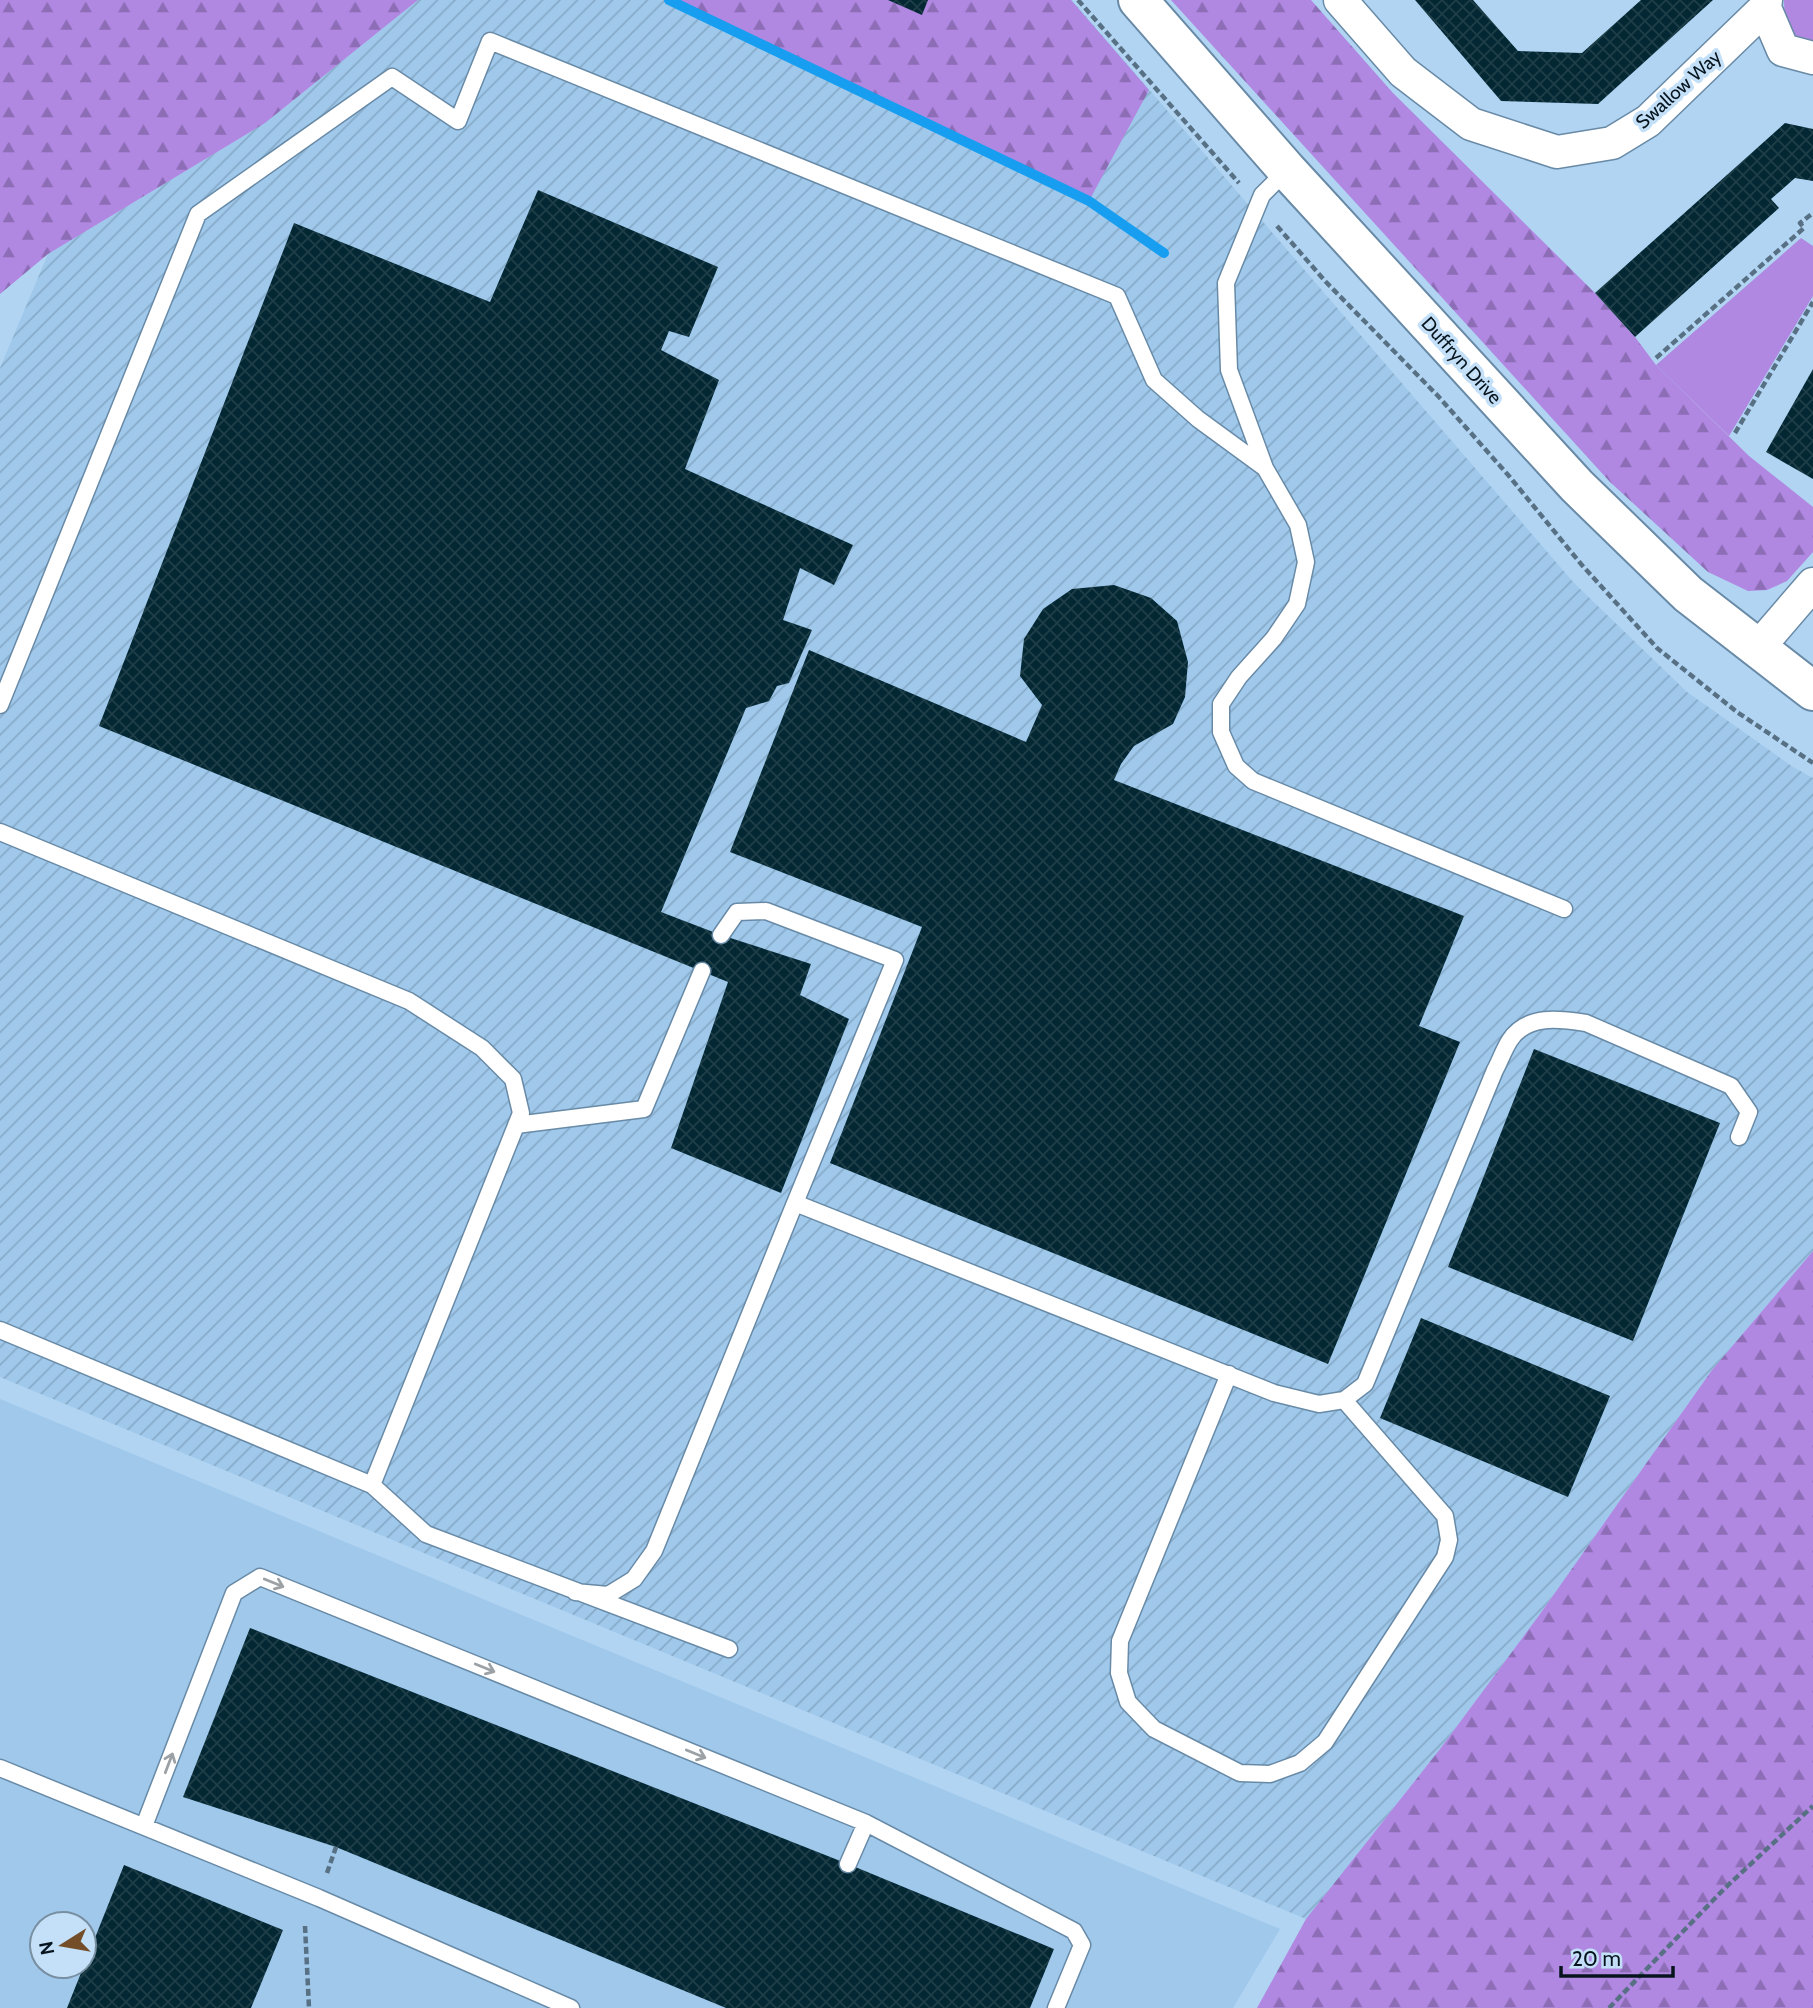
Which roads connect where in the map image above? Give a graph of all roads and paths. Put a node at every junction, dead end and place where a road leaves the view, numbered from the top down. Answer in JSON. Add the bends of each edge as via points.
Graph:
{"nodes":[{"id":1,"x":1078,"y":0,"type":"edge"},
{"id":2,"x":1138,"y":0,"type":"edge"},
{"id":3,"x":1340,"y":0,"type":"edge"},
{"id":4,"x":1766,"y":4,"type":"edge"},
{"id":5,"x":1813,"y":58,"type":"edge"},
{"id":6,"x":1287,"y":170,"type":"junction"},
{"id":7,"x":1258,"y":205,"type":"junction"},
{"id":8,"x":1813,"y":212,"type":"edge"},
{"id":9,"x":1813,"y":302,"type":"edge"},
{"id":10,"x":1656,"y":358,"type":"dead end"},
{"id":11,"x":1735,"y":433,"type":"dead end"},
{"id":12,"x":1265,"y":468,"type":"junction"},
{"id":13,"x":1813,"y":584,"type":"edge"},
{"id":14,"x":1757,"y":649,"type":"junction"},
{"id":15,"x":1813,"y":691,"type":"edge"},
{"id":16,"x":0,"y":705,"type":"edge"},
{"id":17,"x":1813,"y":763,"type":"edge"},
{"id":18,"x":0,"y":832,"type":"edge"},
{"id":19,"x":1564,"y":909,"type":"dead end"},
{"id":20,"x":721,"y":935,"type":"dead end"},
{"id":21,"x":702,"y":971,"type":"dead end"},
{"id":22,"x":516,"y":1125,"type":"junction"},
{"id":23,"x":1739,"y":1137,"type":"dead end"},
{"id":24,"x":795,"y":1203,"type":"junction"},
{"id":25,"x":0,"y":1330,"type":"edge"},
{"id":26,"x":1229,"y":1374,"type":"junction"},
{"id":27,"x":1344,"y":1400,"type":"junction"},
{"id":28,"x":372,"y":1485,"type":"junction"},
{"id":29,"x":575,"y":1592,"type":"junction"},
{"id":30,"x":729,"y":1649,"type":"dead end"},
{"id":31,"x":0,"y":1768,"type":"edge"},
{"id":32,"x":1813,"y":1806,"type":"edge"},
{"id":33,"x":866,"y":1823,"type":"junction"},
{"id":34,"x":144,"y":1826,"type":"junction"},
{"id":35,"x":848,"y":1864,"type":"dead end"},
{"id":36,"x":305,"y":1926,"type":"dead end"},
{"id":37,"x":309,"y":2008,"type":"edge"},
{"id":38,"x":571,"y":2008,"type":"edge"},
{"id":39,"x":1056,"y":2008,"type":"edge"},
{"id":40,"x":1609,"y":2008,"type":"edge"}],
"edges":[{"from":1,"to":7,"type":"path"},
{"from":2,"to":6,"type":"street","name":"Duffryn Drive"},
{"from":3,"to":4,"type":"street","name":"Swallow Way","via":[[1403,72],[1471,124],[1557,152],[1612,143],[1648,121]]},
{"from":4,"to":5,"type":"street","name":"Swallow Way","via":[[1783,50]]},
{"from":6,"to":7,"type":"lane"},
{"from":6,"to":14,"type":"street","name":"Duffryn Drive","via":[[1577,486],[1688,594]]},
{"from":7,"to":12,"type":"lane","via":[[1226,283],[1229,370]]},
{"from":7,"to":17,"type":"path","via":[[1438,396],[1657,648],[1737,712]]},
{"from":8,"to":10,"type":"path","via":[[1800,223],[1804,228]]},
{"from":9,"to":11,"type":"path"},
{"from":12,"to":16,"type":"lane","via":[[1154,380],[1117,296],[490,41],[458,121],[392,77],[198,214]]},
{"from":12,"to":19,"type":"lane","via":[[1298,524],[1306,562],[1297,604],[1221,704],[1222,732],[1236,766],[1253,781]]},
{"from":13,"to":14,"type":"street"},
{"from":14,"to":15,"type":"street","name":"Duffryn Drive"},
{"from":18,"to":22,"type":"lane","via":[[409,1001],[482,1048],[513,1079],[521,1113]]},
{"from":20,"to":24,"type":"lane","via":[[737,912],[766,911],[895,960]]},
{"from":21,"to":22,"type":"lane","via":[[644,1109]]},
{"from":22,"to":28,"type":"lane"},
{"from":23,"to":27,"type":"lane","via":[[1749,1112],[1731,1086],[1586,1023],[1531,1021],[1511,1038],[1495,1070],[1365,1384]]},
{"from":24,"to":26,"type":"lane"},
{"from":24,"to":29,"type":"lane","via":[[654,1551],[634,1579],[608,1595]]},
{"from":25,"to":28,"type":"lane"},
{"from":26,"to":27,"type":"lane","via":[[1274,1393],[1319,1404]]},
{"from":26,"to":27,"type":"lane","via":[[1120,1640],[1119,1673],[1129,1702],[1154,1728],[1240,1773],[1270,1773],[1300,1763],[1325,1742],[1445,1557],[1449,1540],[1444,1516]]},
{"from":28,"to":29,"type":"lane","via":[[426,1534]]},
{"from":29,"to":30,"type":"lane"},
{"from":31,"to":34,"type":"lane"},
{"from":32,"to":40,"type":"path","via":[[1725,1888]]},
{"from":34,"to":33,"type":"lane","one_way":true,"via":[[234,1593],[260,1577]]},
{"from":33,"to":35,"type":"lane"},
{"from":33,"to":39,"type":"lane","via":[[1074,1931],[1082,1945]]},
{"from":34,"to":38,"type":"lane"},
{"from":36,"to":37,"type":"path"}]}
